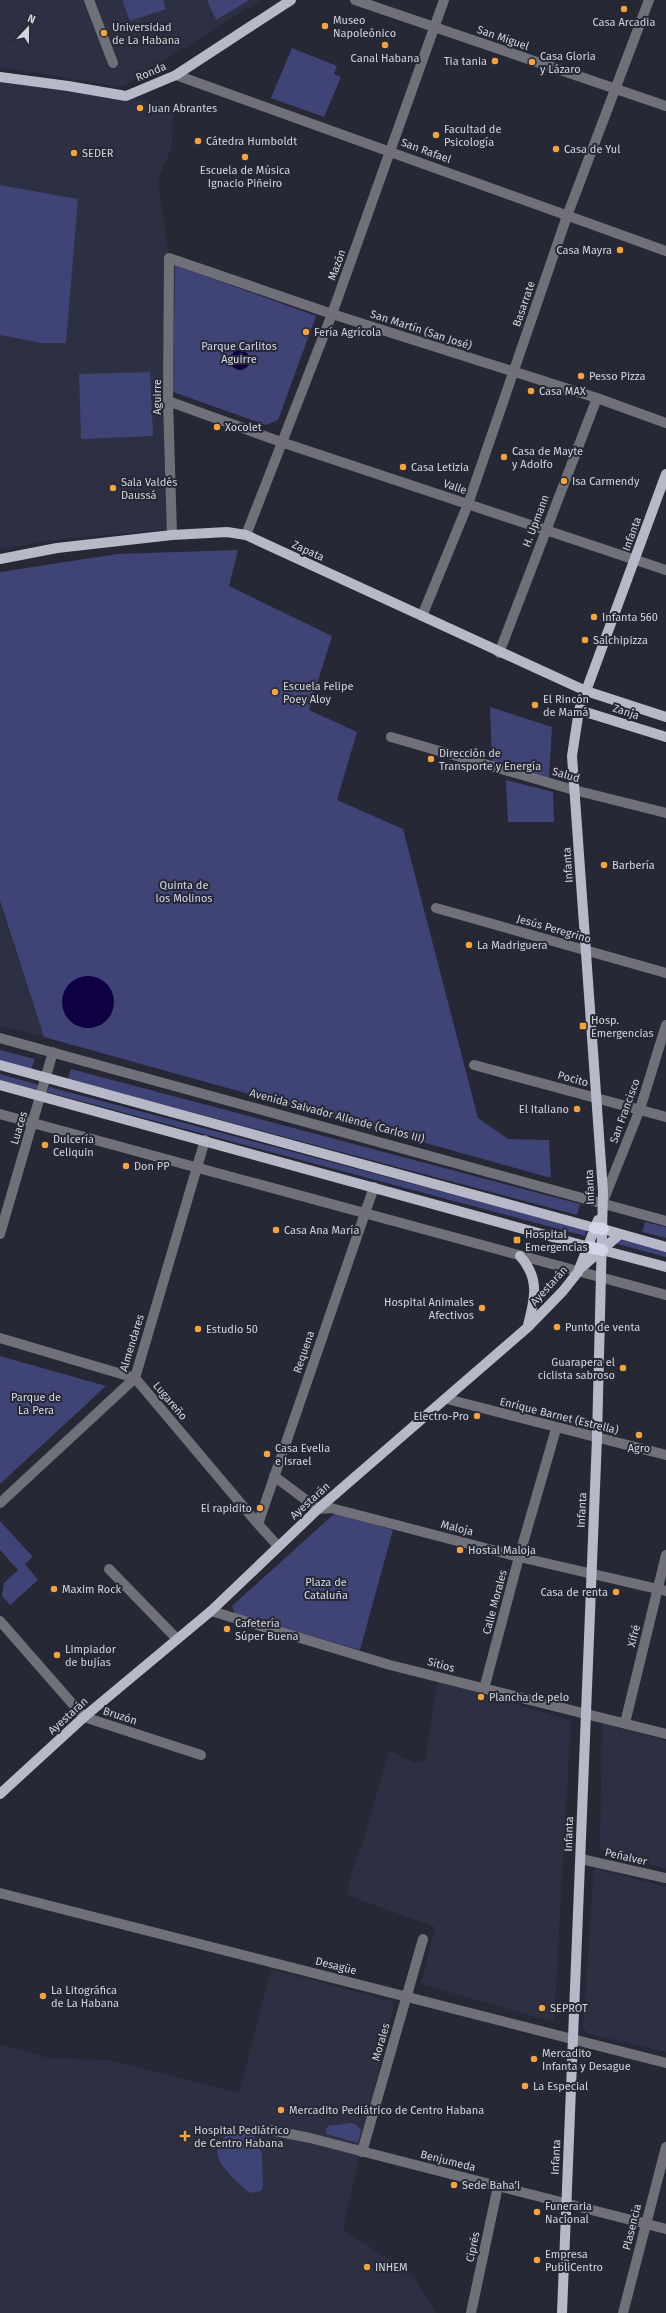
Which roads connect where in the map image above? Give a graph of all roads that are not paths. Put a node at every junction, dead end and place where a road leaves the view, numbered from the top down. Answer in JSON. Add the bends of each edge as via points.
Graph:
{"nodes":[{"id":1,"x":89,"y":0,"type":"edge"},
{"id":2,"x":292,"y":0,"type":"edge"},
{"id":3,"x":355,"y":0,"type":"edge"},
{"id":4,"x":444,"y":0,"type":"edge"},
{"id":5,"x":649,"y":0,"type":"edge"},
{"id":6,"x":435,"y":27,"type":"junction"},
{"id":7,"x":112,"y":63,"type":"dead end"},
{"id":8,"x":176,"y":75,"type":"junction"},
{"id":9,"x":0,"y":77,"type":"edge"},
{"id":10,"x":614,"y":89,"type":"junction"},
{"id":11,"x":666,"y":106,"type":"edge"},
{"id":12,"x":390,"y":150,"type":"junction"},
{"id":13,"x":567,"y":216,"type":"junction"},
{"id":14,"x":666,"y":251,"type":"edge"},
{"id":15,"x":169,"y":258,"type":"joint"},
{"id":16,"x":332,"y":314,"type":"junction"},
{"id":17,"x":513,"y":372,"type":"junction"},
{"id":18,"x":597,"y":398,"type":"junction"},
{"id":19,"x":168,"y":401,"type":"junction"},
{"id":20,"x":666,"y":423,"type":"edge"},
{"id":21,"x":282,"y":442,"type":"junction"},
{"id":22,"x":666,"y":474,"type":"edge"},
{"id":23,"x":468,"y":504,"type":"junction"},
{"id":24,"x":546,"y":529,"type":"junction"},
{"id":25,"x":172,"y":535,"type":"junction"},
{"id":26,"x":246,"y":535,"type":"junction"},
{"id":27,"x":0,"y":559,"type":"edge"},
{"id":28,"x":635,"y":560,"type":"junction"},
{"id":29,"x":666,"y":570,"type":"edge"},
{"id":30,"x":422,"y":616,"type":"junction"},
{"id":31,"x":499,"y":653,"type":"junction"},
{"id":32,"x":586,"y":691,"type":"junction"},
{"id":33,"x":579,"y":710,"type":"junction"},
{"id":34,"x":666,"y":717,"type":"edge"},
{"id":35,"x":391,"y":737,"type":"dead end"},
{"id":36,"x":666,"y":737,"type":"edge"},
{"id":37,"x":574,"y":790,"type":"junction"},
{"id":38,"x":666,"y":814,"type":"edge"},
{"id":39,"x":436,"y":908,"type":"dead end"},
{"id":40,"x":586,"y":951,"type":"junction"},
{"id":41,"x":666,"y":973,"type":"edge"},
{"id":42,"x":666,"y":1025,"type":"edge"},
{"id":43,"x":0,"y":1038,"type":"edge"},
{"id":44,"x":53,"y":1052,"type":"junction"},
{"id":45,"x":0,"y":1064,"type":"edge"},
{"id":46,"x":474,"y":1065,"type":"dead end"},
{"id":47,"x":47,"y":1077,"type":"junction"},
{"id":48,"x":0,"y":1085,"type":"edge"},
{"id":49,"x":41,"y":1095,"type":"junction"},
{"id":50,"x":596,"y":1097,"type":"junction"},
{"id":51,"x":640,"y":1109,"type":"junction"},
{"id":52,"x":0,"y":1114,"type":"edge"},
{"id":53,"x":666,"y":1117,"type":"edge"},
{"id":54,"x":33,"y":1123,"type":"junction"},
{"id":55,"x":205,"y":1140,"type":"junction"},
{"id":56,"x":196,"y":1169,"type":"junction"},
{"id":57,"x":374,"y":1187,"type":"junction"},
{"id":58,"x":603,"y":1203,"type":"junction"},
{"id":59,"x":365,"y":1214,"type":"junction"},
{"id":60,"x":666,"y":1221,"type":"edge"},
{"id":61,"x":599,"y":1229,"type":"junction"},
{"id":62,"x":0,"y":1234,"type":"edge"},
{"id":63,"x":620,"y":1234,"type":"junction"},
{"id":64,"x":589,"y":1247,"type":"junction"},
{"id":65,"x":666,"y":1247,"type":"edge"},
{"id":66,"x":602,"y":1250,"type":"junction"},
{"id":67,"x":520,"y":1256,"type":"junction"},
{"id":68,"x":666,"y":1267,"type":"edge"},
{"id":69,"x":578,"y":1272,"type":"junction"},
{"id":70,"x":602,"y":1278,"type":"junction"},
{"id":71,"x":666,"y":1295,"type":"edge"},
{"id":72,"x":528,"y":1327,"type":"junction"},
{"id":73,"x":0,"y":1338,"type":"edge"},
{"id":74,"x":135,"y":1378,"type":"junction"},
{"id":75,"x":447,"y":1399,"type":"junction"},
{"id":76,"x":556,"y":1429,"type":"junction"},
{"id":77,"x":597,"y":1438,"type":"junction"},
{"id":78,"x":666,"y":1455,"type":"edge"},
{"id":79,"x":274,"y":1476,"type":"junction"},
{"id":80,"x":0,"y":1503,"type":"edge"},
{"id":81,"x":318,"y":1509,"type":"junction"},
{"id":82,"x":258,"y":1524,"type":"junction"},
{"id":83,"x":278,"y":1546,"type":"junction"},
{"id":84,"x":666,"y":1554,"type":"edge"},
{"id":85,"x":519,"y":1557,"type":"junction"},
{"id":86,"x":109,"y":1569,"type":"dead end"},
{"id":87,"x":590,"y":1573,"type":"junction"},
{"id":88,"x":662,"y":1590,"type":"edge"},
{"id":89,"x":212,"y":1611,"type":"junction"},
{"id":90,"x":0,"y":1621,"type":"edge"},
{"id":91,"x":177,"y":1639,"type":"junction"},
{"id":92,"x":484,"y":1689,"type":"junction"},
{"id":93,"x":585,"y":1713,"type":"junction"},
{"id":94,"x":84,"y":1717,"type":"junction"},
{"id":95,"x":625,"y":1723,"type":"junction"},
{"id":96,"x":666,"y":1734,"type":"edge"},
{"id":97,"x":202,"y":1754,"type":"dead end"},
{"id":98,"x":0,"y":1794,"type":"edge"},
{"id":99,"x":581,"y":1859,"type":"junction"},
{"id":100,"x":666,"y":1878,"type":"edge"},
{"id":101,"x":0,"y":1893,"type":"edge"},
{"id":102,"x":423,"y":1939,"type":"dead end"},
{"id":103,"x":406,"y":1996,"type":"junction"},
{"id":104,"x":574,"y":2040,"type":"junction"},
{"id":105,"x":666,"y":2063,"type":"edge"},
{"id":106,"x":270,"y":2130,"type":"dead end"},
{"id":107,"x":666,"y":2146,"type":"edge"},
{"id":108,"x":362,"y":2152,"type":"junction"},
{"id":109,"x":498,"y":2186,"type":"junction"},
{"id":110,"x":565,"y":2203,"type":"junction"},
{"id":111,"x":645,"y":2224,"type":"junction"},
{"id":112,"x":666,"y":2229,"type":"edge"},
{"id":113,"x":471,"y":2313,"type":"edge"},
{"id":114,"x":562,"y":2313,"type":"edge"},
{"id":115,"x":623,"y":2313,"type":"edge"}],
"edges":[{"from":1,"to":7,"type":"street"},
{"from":2,"to":8,"type":"main road","name":"Ronda"},
{"from":3,"to":6,"type":"street","name":"San Miguel"},
{"from":4,"to":6,"type":"street","name":"Mazón"},
{"from":5,"to":10,"type":"street","name":"Basarrate"},
{"from":6,"to":10,"type":"street","name":"San Miguel"},
{"from":6,"to":12,"type":"street","name":"Mazón"},
{"from":8,"to":9,"type":"main road","name":"Ronda","via":[[126,96]]},
{"from":8,"to":12,"type":"street","name":"San Rafael"},
{"from":10,"to":11,"type":"street","name":"San Miguel"},
{"from":10,"to":13,"type":"street","name":"Basarrate"},
{"from":12,"to":13,"type":"street","name":"San Rafael"},
{"from":12,"to":16,"type":"street","name":"Mazón"},
{"from":13,"to":14,"type":"street","name":"San Rafael"},
{"from":13,"to":17,"type":"street","name":"Basarrate"},
{"from":15,"to":16,"type":"street","name":"San Martín (San José)"},
{"from":15,"to":19,"type":"street","name":"Aguirre"},
{"from":16,"to":17,"type":"street","name":"San Martín (San José)"},
{"from":16,"to":21,"type":"street","name":"Mazón"},
{"from":17,"to":18,"type":"street","name":"San Martín (San José)"},
{"from":17,"to":23,"type":"street","name":"Basarrate"},
{"from":18,"to":20,"type":"street","name":"San Martín (San José)"},
{"from":18,"to":24,"type":"street","name":"H. Upmann"},
{"from":19,"to":21,"type":"street","name":"Valle"},
{"from":19,"to":25,"type":"street","name":"Aguirre"},
{"from":21,"to":23,"type":"street","name":"Valle"},
{"from":21,"to":26,"type":"street","name":"Mazón"},
{"from":22,"to":28,"type":"main road","name":"Infanta"},
{"from":23,"to":24,"type":"street","name":"Valle"},
{"from":23,"to":30,"type":"street","name":"Basarrate"},
{"from":24,"to":28,"type":"street","name":"Valle"},
{"from":24,"to":31,"type":"street","name":"H. Upmann"},
{"from":25,"to":26,"type":"main road","name":"Zapata","via":[[227,532]]},
{"from":25,"to":27,"type":"main road","name":"Zapata","via":[[57,548]]},
{"from":26,"to":30,"type":"main road","name":"Zapata"},
{"from":28,"to":29,"type":"street","name":"Valle"},
{"from":28,"to":32,"type":"main road","name":"Infanta"},
{"from":30,"to":31,"type":"main road","name":"Zapata"},
{"from":31,"to":32,"type":"main road","name":"Zapata"},
{"from":32,"to":33,"type":"main road","name":"Infanta"},
{"from":32,"to":34,"type":"main road","name":"Zanja"},
{"from":33,"to":36,"type":"main road","name":"Zanja"},
{"from":33,"to":37,"type":"main road","name":"Infanta","via":[[572,756]]},
{"from":35,"to":37,"type":"street","name":"Salud"},
{"from":37,"to":38,"type":"street","name":"Salud"},
{"from":37,"to":40,"type":"main road","name":"Infanta"},
{"from":39,"to":40,"type":"street","name":"Jesús Peregrino"},
{"from":40,"to":41,"type":"street","name":"Jesús Peregrino"},
{"from":40,"to":50,"type":"main road","name":"Infanta"},
{"from":42,"to":51,"type":"street","name":"San Francisco"},
{"from":43,"to":44,"type":"street","name":"Avenida Salvador Allende (Carlos III)"},
{"from":44,"to":47,"type":"street","name":"Luaces"},
{"from":44,"to":58,"type":"street","name":"Avenida Salvador Allende (Carlos III)"},
{"from":45,"to":47,"type":"main road"},
{"from":46,"to":50,"type":"street","name":"Pocito"},
{"from":47,"to":49,"type":"street","name":"Luaces"},
{"from":47,"to":61,"type":"main road"},
{"from":48,"to":49,"type":"main road"},
{"from":49,"to":54,"type":"street","name":"Luaces"},
{"from":49,"to":55,"type":"main road"},
{"from":50,"to":51,"type":"street","name":"Pocito"},
{"from":50,"to":58,"type":"main road","name":"Infanta"},
{"from":51,"to":53,"type":"street","name":"Pocito"},
{"from":51,"to":58,"type":"street","name":"San Francisco"},
{"from":52,"to":54,"type":"street"},
{"from":54,"to":56,"type":"street"},
{"from":54,"to":62,"type":"street","name":"Luaces"},
{"from":55,"to":56,"type":"street","name":"Almendares"},
{"from":55,"to":57,"type":"main road"},
{"from":56,"to":59,"type":"street"},
{"from":56,"to":74,"type":"street","name":"Almendares"},
{"from":57,"to":59,"type":"street","name":"Requena"},
{"from":57,"to":64,"type":"main road"},
{"from":58,"to":60,"type":"street","name":"Avenida Salvador Allende (Carlos III)"},
{"from":58,"to":61,"type":"main road","name":"Infanta"},
{"from":59,"to":67,"type":"street"},
{"from":59,"to":79,"type":"street","name":"Requena"},
{"from":61,"to":63,"type":"main road"},
{"from":61,"to":64,"type":"main road","name":"Ayestarán"},
{"from":61,"to":66,"type":"main road","name":"Infanta"},
{"from":63,"to":65,"type":"main road"},
{"from":63,"to":66,"type":"main road"},
{"from":64,"to":66,"type":"highway"},
{"from":64,"to":69,"type":"main road","name":"Ayestarán"},
{"from":66,"to":68,"type":"main road"},
{"from":66,"to":69,"type":"main road"},
{"from":66,"to":70,"type":"main road","name":"Infanta"},
{"from":67,"to":69,"type":"street"},
{"from":67,"to":72,"type":"main road","via":[[531,1270],[536,1292]]},
{"from":69,"to":70,"type":"street"},
{"from":69,"to":72,"type":"main road","name":"Ayestarán"},
{"from":70,"to":71,"type":"street"},
{"from":70,"to":77,"type":"main road","name":"Infanta"},
{"from":72,"to":75,"type":"main road","name":"Ayestarán"},
{"from":73,"to":74,"type":"street"},
{"from":74,"to":80,"type":"street","name":"Almendares"},
{"from":74,"to":82,"type":"street","name":"Lugareño"},
{"from":75,"to":76,"type":"street","name":"Enrique Barnet (Estrella)"},
{"from":75,"to":81,"type":"main road","name":"Ayestarán"},
{"from":76,"to":77,"type":"street","name":"Enrique Barnet (Estrella)"},
{"from":76,"to":85,"type":"street","name":"Calle Morales"},
{"from":77,"to":78,"type":"street","name":"Enrique Barnet (Estrella)"},
{"from":77,"to":87,"type":"main road","name":"Infanta"},
{"from":79,"to":81,"type":"street"},
{"from":79,"to":82,"type":"street","name":"Requena"},
{"from":81,"to":83,"type":"main road","name":"Ayestarán"},
{"from":81,"to":85,"type":"street","name":"Maloja","via":[[331,1508]]},
{"from":82,"to":83,"type":"street","name":"Lugareño"},
{"from":83,"to":89,"type":"main road","name":"Ayestarán"},
{"from":84,"to":88,"type":"street","name":"Xifré"},
{"from":85,"to":87,"type":"street","name":"Maloja"},
{"from":85,"to":92,"type":"street","name":"Calle Morales"},
{"from":86,"to":91,"type":"street"},
{"from":87,"to":88,"type":"street","name":"Maloja"},
{"from":87,"to":93,"type":"main road","name":"Infanta"},
{"from":88,"to":95,"type":"street","name":"Xifré"},
{"from":89,"to":91,"type":"main road","name":"Ayestarán"},
{"from":89,"to":92,"type":"street","name":"Sitios","via":[[390,1665]]},
{"from":90,"to":94,"type":"street"},
{"from":91,"to":94,"type":"main road","name":"Ayestarán"},
{"from":92,"to":93,"type":"street","name":"Sitios"},
{"from":93,"to":95,"type":"street","name":"Sitios"},
{"from":93,"to":99,"type":"main road","name":"Infanta"},
{"from":94,"to":97,"type":"street","name":"Bruzón"},
{"from":94,"to":98,"type":"main road","name":"Ayestarán"},
{"from":95,"to":96,"type":"street","name":"Sitios"},
{"from":99,"to":100,"type":"street","name":"Peñalver"},
{"from":99,"to":104,"type":"main road","name":"Infanta"},
{"from":101,"to":103,"type":"street","name":"Desagüe"},
{"from":102,"to":103,"type":"street","name":"Morales"},
{"from":103,"to":104,"type":"street","name":"Desagüe"},
{"from":103,"to":108,"type":"street","name":"Morales"},
{"from":104,"to":105,"type":"street","name":"Desagüe"},
{"from":104,"to":110,"type":"main road","name":"Infanta"},
{"from":106,"to":108,"type":"street","name":"Benjumeda"},
{"from":107,"to":111,"type":"street","name":"Plasencia"},
{"from":108,"to":109,"type":"street","name":"Benjumeda"},
{"from":109,"to":110,"type":"street","name":"Benjumeda"},
{"from":109,"to":113,"type":"street","name":"Ciprés"},
{"from":110,"to":111,"type":"street","name":"Benjumeda"},
{"from":110,"to":114,"type":"main road","name":"Infanta"},
{"from":111,"to":112,"type":"street","name":"Benjumeda"},
{"from":111,"to":115,"type":"street","name":"Plasencia"}]}
